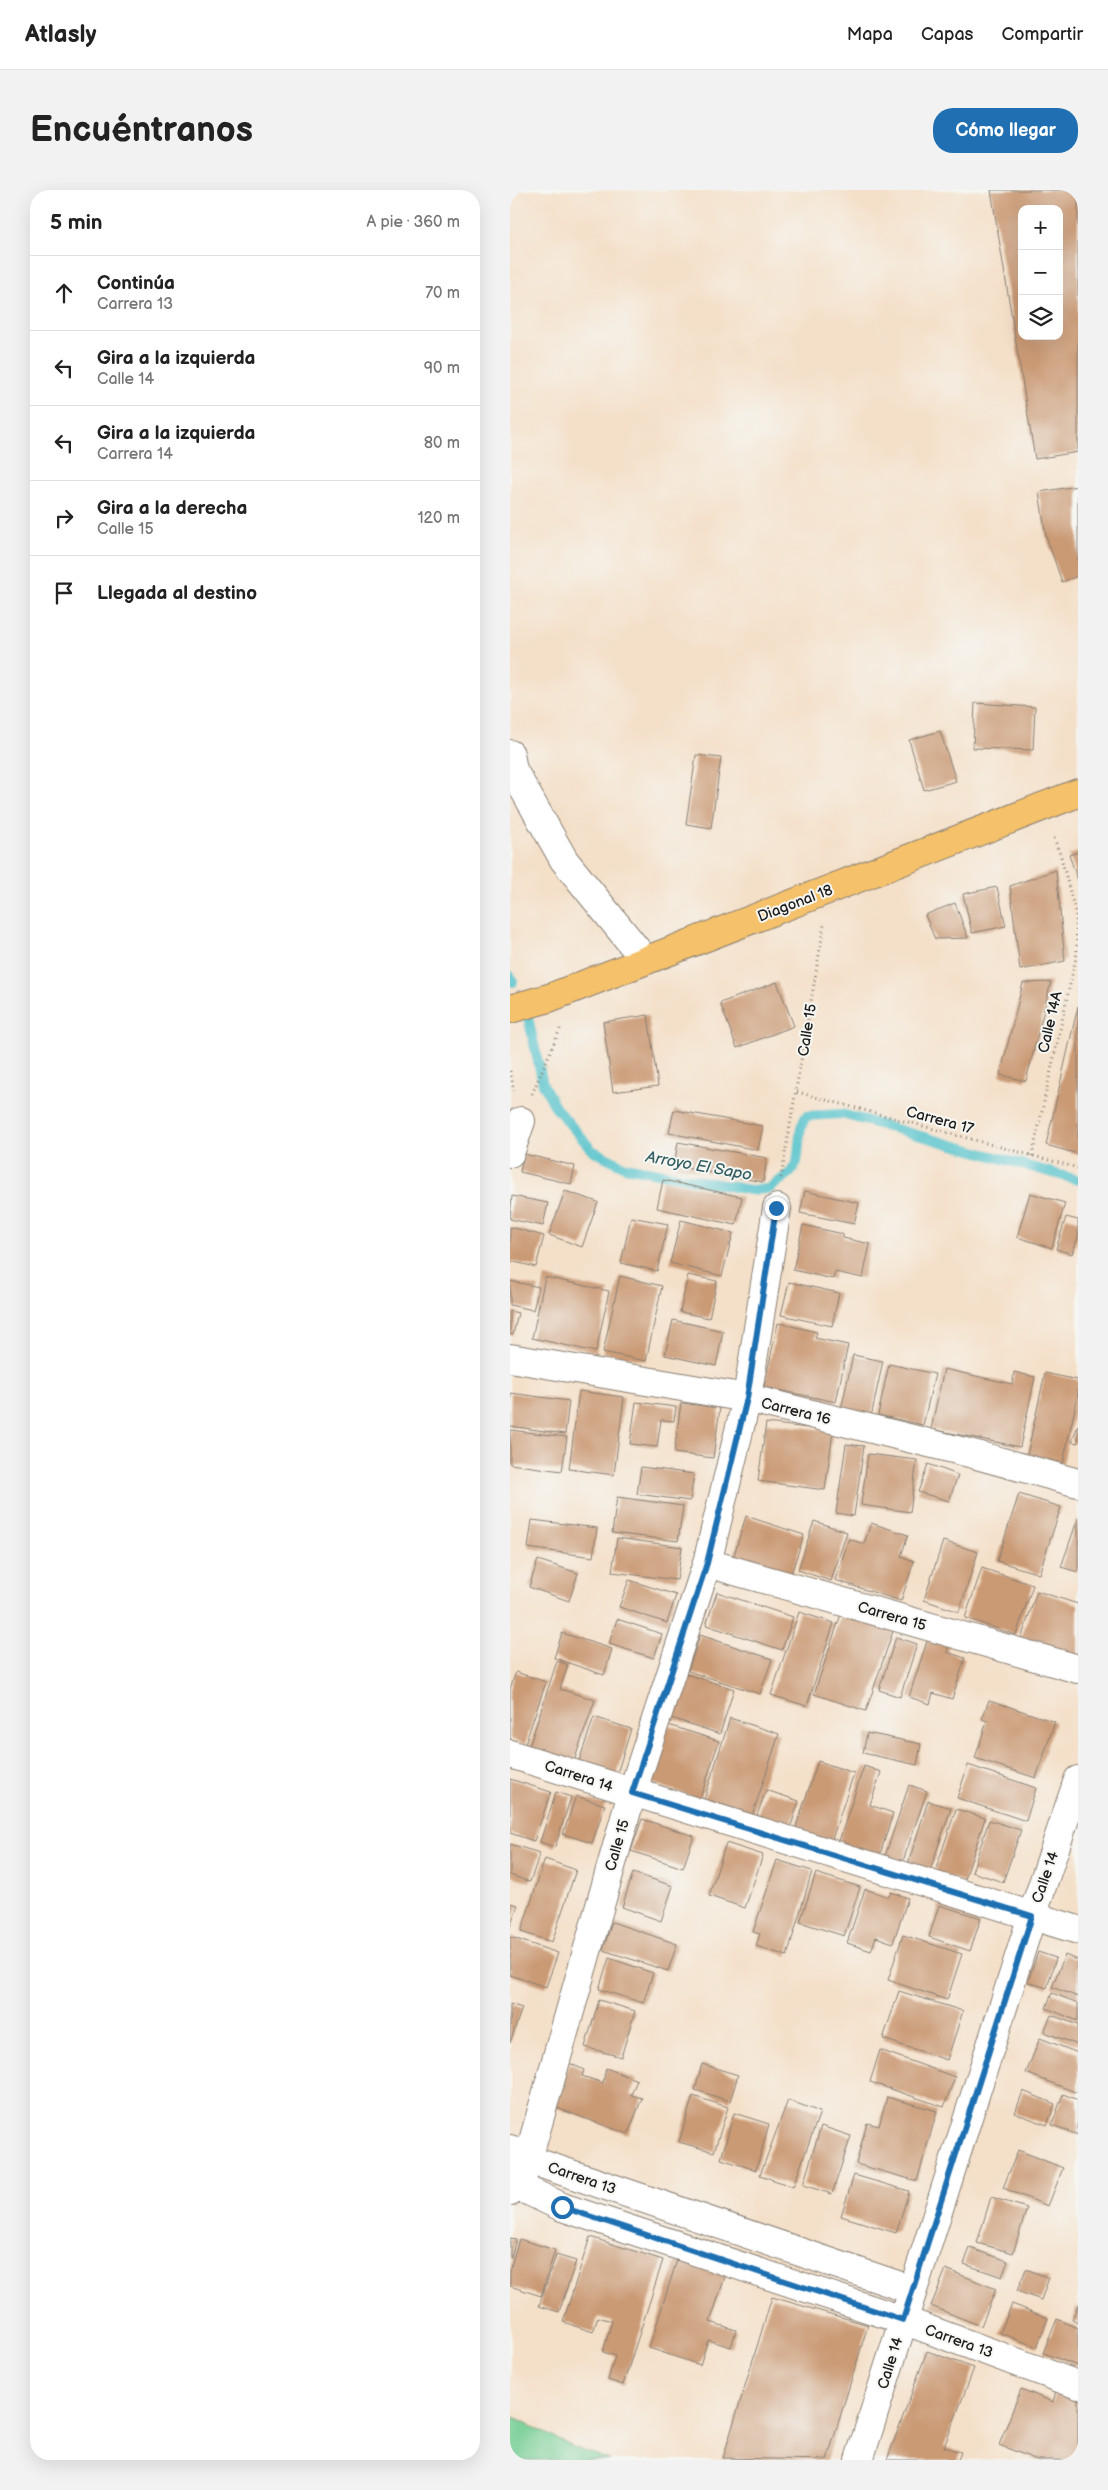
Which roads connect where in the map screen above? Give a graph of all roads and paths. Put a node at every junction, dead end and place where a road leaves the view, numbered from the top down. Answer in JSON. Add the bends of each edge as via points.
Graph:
{"nodes":[{"id":1,"x":510,"y":754,"type":"edge"},
{"id":2,"x":1078,"y":793,"type":"edge"},
{"id":3,"x":1042,"y":807,"type":"junction"},
{"id":4,"x":830,"y":889,"type":"junction"},
{"id":5,"x":646,"y":960,"type":"junction"},
{"id":6,"x":510,"y":1008,"type":"edge"},
{"id":7,"x":547,"y":1056,"type":"dead end"},
{"id":8,"x":534,"y":1088,"type":"dead end"},
{"id":9,"x":797,"y":1092,"type":"junction"},
{"id":10,"x":521,"y":1121,"type":"dead end"},
{"id":11,"x":510,"y":1153,"type":"edge"},
{"id":12,"x":1032,"y":1156,"type":"junction"},
{"id":13,"x":1078,"y":1168,"type":"edge"},
{"id":14,"x":782,"y":1172,"type":"dead end"},
{"id":15,"x":776,"y":1208,"type":"dead end"},
{"id":16,"x":510,"y":1358,"type":"edge"},
{"id":17,"x":747,"y":1398,"type":"junction"},
{"id":18,"x":1078,"y":1484,"type":"edge"},
{"id":19,"x":707,"y":1563,"type":"junction"},
{"id":20,"x":1078,"y":1669,"type":"edge"},
{"id":21,"x":510,"y":1754,"type":"edge"},
{"id":22,"x":1078,"y":1780,"type":"edge"},
{"id":23,"x":632,"y":1793,"type":"junction"},
{"id":24,"x":1032,"y":1916,"type":"junction"},
{"id":25,"x":1078,"y":1930,"type":"edge"},
{"id":26,"x":516,"y":2171,"type":"edge"},
{"id":27,"x":912,"y":2290,"type":"junction"},
{"id":28,"x":903,"y":2320,"type":"junction"},
{"id":29,"x":1078,"y":2385,"type":"edge"},
{"id":30,"x":860,"y":2460,"type":"edge"}],
"edges":[{"from":1,"to":5,"type":"street","via":[[513,770],[564,860]]},
{"from":2,"to":3,"type":"main road","name":"Diagonal 18"},
{"from":3,"to":4,"type":"main road","name":"Diagonal 18"},
{"from":3,"to":12,"type":"path","name":"Calle 14A","via":[[1061,857],[1076,915],[1077,953]]},
{"from":4,"to":5,"type":"main road","name":"Diagonal 18"},
{"from":4,"to":9,"type":"path","name":"Calle 15"},
{"from":5,"to":6,"type":"main road","name":"Diagonal 18","via":[[548,998]]},
{"from":7,"to":8,"type":"path"},
{"from":9,"to":12,"type":"path","name":"Carrera 17"},
{"from":9,"to":14,"type":"path","name":"Calle 15"},
{"from":10,"to":11,"type":"street"},
{"from":12,"to":13,"type":"path","name":"Carrera 17"},
{"from":15,"to":17,"type":"street","name":"Calle 15"},
{"from":16,"to":17,"type":"street","name":"Carrera 16"},
{"from":17,"to":18,"type":"street","name":"Carrera 16"},
{"from":17,"to":19,"type":"street","name":"Calle 15"},
{"from":19,"to":20,"type":"street","name":"Carrera 15"},
{"from":19,"to":23,"type":"street","name":"Calle 15"},
{"from":21,"to":23,"type":"street","name":"Carrera 14"},
{"from":22,"to":24,"type":"street","name":"Calle 14"},
{"from":23,"to":24,"type":"street","name":"Carrera 14"},
{"from":23,"to":26,"type":"street","name":"Calle 15"},
{"from":24,"to":25,"type":"street","name":"Carrera 14"},
{"from":24,"to":27,"type":"street","name":"Calle 14"},
{"from":26,"to":27,"type":"street","name":"Carrera 13"},
{"from":26,"to":28,"type":"street","name":"Carrera 13","via":[[562,2207]]},
{"from":27,"to":28,"type":"street","name":"Calle 14"},
{"from":28,"to":29,"type":"street","name":"Carrera 13"},
{"from":28,"to":30,"type":"street","name":"Calle 14"}]}
